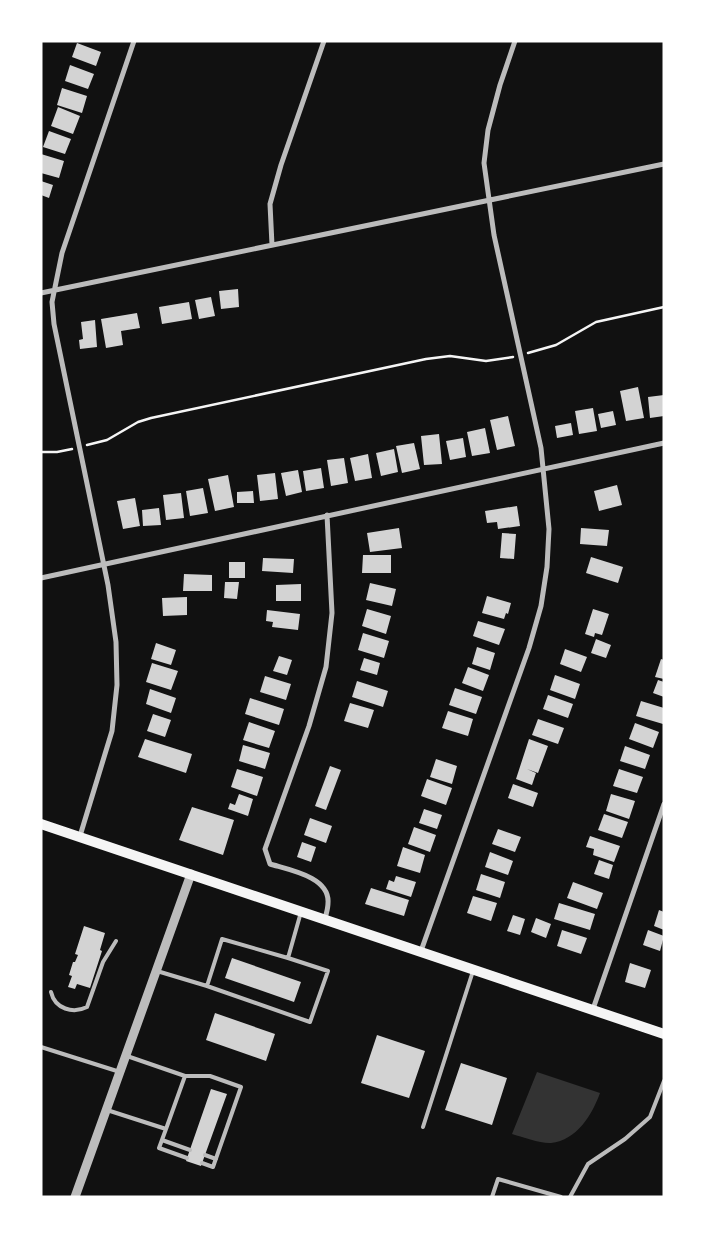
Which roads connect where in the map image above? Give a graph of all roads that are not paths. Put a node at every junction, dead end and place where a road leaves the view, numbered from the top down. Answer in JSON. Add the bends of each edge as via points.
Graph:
{"nodes":[{"id":1,"x":134,"y":41,"type":"edge"},
{"id":2,"x":324,"y":41,"type":"edge"},
{"id":3,"x":515,"y":41,"type":"edge"},
{"id":4,"x":664,"y":164,"type":"edge"},
{"id":5,"x":488,"y":201,"type":"junction"},
{"id":6,"x":272,"y":245,"type":"junction"},
{"id":7,"x":55,"y":290,"type":"junction"},
{"id":8,"x":41,"y":293,"type":"edge"},
{"id":9,"x":664,"y":443,"type":"edge"},
{"id":10,"x":543,"y":468,"type":"junction"},
{"id":11,"x":327,"y":515,"type":"junction"},
{"id":12,"x":104,"y":564,"type":"junction"},
{"id":13,"x":41,"y":578,"type":"edge"},
{"id":14,"x":664,"y":804,"type":"edge"},
{"id":15,"x":41,"y":824,"type":"edge"},
{"id":16,"x":80,"y":836,"type":"junction"},
{"id":17,"x":191,"y":874,"type":"junction"},
{"id":18,"x":301,"y":911,"type":"junction"},
{"id":19,"x":324,"y":919,"type":"junction"},
{"id":20,"x":116,"y":941,"type":"dead end"},
{"id":21,"x":421,"y":951,"type":"junction"},
{"id":22,"x":288,"y":958,"type":"junction"},
{"id":23,"x":474,"y":969,"type":"junction"},
{"id":24,"x":156,"y":971,"type":"junction"},
{"id":25,"x":207,"y":986,"type":"junction"},
{"id":26,"x":51,"y":992,"type":"dead end"},
{"id":27,"x":593,"y":1009,"type":"junction"},
{"id":28,"x":664,"y":1034,"type":"edge"},
{"id":29,"x":41,"y":1047,"type":"edge"},
{"id":30,"x":126,"y":1056,"type":"junction"},
{"id":31,"x":120,"y":1072,"type":"junction"},
{"id":32,"x":185,"y":1076,"type":"junction"},
{"id":33,"x":664,"y":1081,"type":"edge"},
{"id":34,"x":107,"y":1110,"type":"junction"},
{"id":35,"x":423,"y":1128,"type":"dead end"},
{"id":36,"x":166,"y":1129,"type":"junction"},
{"id":37,"x":162,"y":1140,"type":"junction"},
{"id":38,"x":190,"y":1150,"type":"dead end"},
{"id":39,"x":205,"y":1155,"type":"dead end"},
{"id":40,"x":187,"y":1158,"type":"dead end"},
{"id":41,"x":216,"y":1159,"type":"junction"},
{"id":42,"x":202,"y":1163,"type":"dead end"},
{"id":43,"x":75,"y":1197,"type":"edge"},
{"id":44,"x":492,"y":1197,"type":"edge"},
{"id":45,"x":562,"y":1197,"type":"edge"},
{"id":46,"x":570,"y":1197,"type":"edge"}],
"edges":[{"from":1,"to":7,"type":"street","via":[[62,254]]},
{"from":2,"to":6,"type":"street","via":[[280,165],[270,204]]},
{"from":3,"to":5,"type":"street","via":[[488,130],[484,163]]},
{"from":4,"to":5,"type":"street"},
{"from":5,"to":6,"type":"street"},
{"from":5,"to":10,"type":"street"},
{"from":6,"to":7,"type":"street"},
{"from":7,"to":8,"type":"street"},
{"from":7,"to":12,"type":"street","via":[[52,302],[54,324]]},
{"from":9,"to":10,"type":"street"},
{"from":10,"to":11,"type":"street"},
{"from":10,"to":21,"type":"street","via":[[549,530],[541,606]]},
{"from":11,"to":12,"type":"street"},
{"from":11,"to":19,"type":"street","via":[[332,613],[326,667],[309,726],[265,849],[270,864],[314,878],[324,888],[329,902]]},
{"from":12,"to":13,"type":"street"},
{"from":12,"to":16,"type":"street","via":[[116,642],[117,685],[112,730]]},
{"from":14,"to":27,"type":"street"},
{"from":15,"to":16,"type":"main road"},
{"from":16,"to":17,"type":"main road"},
{"from":17,"to":18,"type":"main road"},
{"from":17,"to":24,"type":"street"},
{"from":18,"to":19,"type":"main road"},
{"from":18,"to":22,"type":"lane"},
{"from":19,"to":21,"type":"main road"},
{"from":20,"to":26,"type":"lane","via":[[103,962],[87,1007],[80,1011],[66,1010],[53,999]]},
{"from":21,"to":23,"type":"main road"},
{"from":22,"to":25,"type":"lane","via":[[222,939]]},
{"from":22,"to":25,"type":"lane","via":[[328,971],[310,1022]]},
{"from":23,"to":27,"type":"main road"},
{"from":23,"to":35,"type":"lane"},
{"from":24,"to":25,"type":"lane"},
{"from":24,"to":30,"type":"street"},
{"from":27,"to":28,"type":"main road"},
{"from":29,"to":31,"type":"lane"},
{"from":30,"to":31,"type":"street"},
{"from":30,"to":32,"type":"lane"},
{"from":31,"to":34,"type":"street"},
{"from":32,"to":36,"type":"lane"},
{"from":32,"to":41,"type":"lane","via":[[210,1076],[242,1086]]},
{"from":33,"to":46,"type":"lane","via":[[650,1117],[588,1164]]},
{"from":34,"to":36,"type":"lane"},
{"from":34,"to":43,"type":"street"},
{"from":36,"to":37,"type":"lane"},
{"from":37,"to":38,"type":"lane"},
{"from":37,"to":40,"type":"lane","via":[[159,1148]]},
{"from":39,"to":41,"type":"lane"},
{"from":41,"to":42,"type":"lane","via":[[212,1167]]},
{"from":44,"to":45,"type":"lane","via":[[498,1179]]}]}
